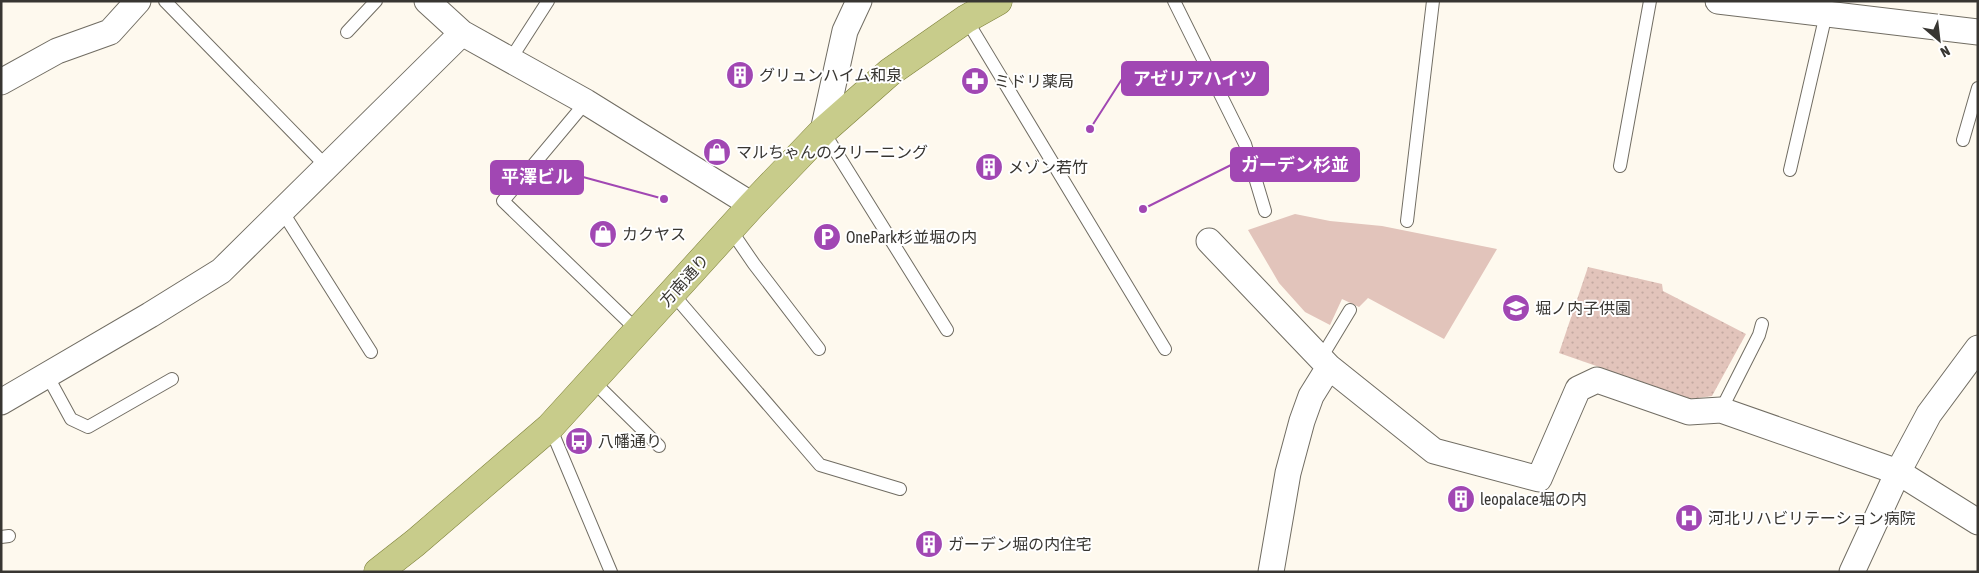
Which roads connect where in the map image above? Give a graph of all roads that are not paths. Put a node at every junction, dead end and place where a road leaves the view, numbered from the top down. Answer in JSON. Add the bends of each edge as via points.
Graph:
{"nodes":[{"id":1,"x":138,"y":1,"type":"edge"},
{"id":2,"x":165,"y":1,"type":"edge"},
{"id":3,"x":376,"y":1,"type":"edge"},
{"id":4,"x":427,"y":1,"type":"edge"},
{"id":5,"x":548,"y":1,"type":"edge"},
{"id":6,"x":859,"y":1,"type":"edge"},
{"id":7,"x":998,"y":1,"type":"edge"},
{"id":8,"x":1174,"y":1,"type":"edge"},
{"id":9,"x":1433,"y":1,"type":"edge"},
{"id":10,"x":1650,"y":1,"type":"edge"},
{"id":11,"x":1718,"y":1,"type":"edge"},
{"id":12,"x":1826,"y":14,"type":"junction"},
{"id":13,"x":966,"y":19,"type":"junction"},
{"id":14,"x":347,"y":32,"type":"dead end"},
{"id":15,"x":1978,"y":32,"type":"edge"},
{"id":16,"x":462,"y":33,"type":"junction"},
{"id":17,"x":510,"y":60,"type":"junction"},
{"id":18,"x":1,"y":82,"type":"edge"},
{"id":19,"x":1978,"y":88,"type":"edge"},
{"id":20,"x":586,"y":102,"type":"junction"},
{"id":21,"x":823,"y":131,"type":"junction"},
{"id":22,"x":1963,"y":140,"type":"dead end"},
{"id":23,"x":1620,"y":166,"type":"dead end"},
{"id":24,"x":326,"y":167,"type":"junction"},
{"id":25,"x":1790,"y":170,"type":"dead end"},
{"id":26,"x":752,"y":205,"type":"junction"},
{"id":27,"x":282,"y":211,"type":"junction"},
{"id":28,"x":1265,"y":211,"type":"dead end"},
{"id":29,"x":1407,"y":221,"type":"dead end"},
{"id":30,"x":730,"y":229,"type":"junction"},
{"id":31,"x":1209,"y":241,"type":"dead end"},
{"id":32,"x":672,"y":293,"type":"junction"},
{"id":33,"x":1350,"y":310,"type":"dead end"},
{"id":34,"x":1762,"y":324,"type":"dead end"},
{"id":35,"x":947,"y":330,"type":"dead end"},
{"id":36,"x":638,"y":331,"type":"junction"},
{"id":37,"x":1978,"y":348,"type":"edge"},
{"id":38,"x":819,"y":349,"type":"dead end"},
{"id":39,"x":1165,"y":349,"type":"dead end"},
{"id":40,"x":371,"y":352,"type":"dead end"},
{"id":41,"x":1325,"y":363,"type":"junction"},
{"id":42,"x":47,"y":375,"type":"junction"},
{"id":43,"x":172,"y":379,"type":"dead end"},
{"id":44,"x":593,"y":381,"type":"junction"},
{"id":45,"x":1,"y":402,"type":"edge"},
{"id":46,"x":1721,"y":410,"type":"junction"},
{"id":47,"x":550,"y":427,"type":"junction"},
{"id":48,"x":659,"y":446,"type":"dead end"},
{"id":49,"x":1898,"y":472,"type":"junction"},
{"id":50,"x":900,"y":490,"type":"dead end"},
{"id":51,"x":1978,"y":522,"type":"edge"},
{"id":52,"x":378,"y":572,"type":"edge"},
{"id":53,"x":611,"y":572,"type":"edge"},
{"id":54,"x":1271,"y":572,"type":"edge"},
{"id":55,"x":1852,"y":572,"type":"edge"}],
"edges":[{"from":1,"to":18,"type":"street","via":[[110,32],[57,51]]},
{"from":2,"to":24,"type":"lane"},
{"from":3,"to":14,"type":"lane"},
{"from":4,"to":16,"type":"street"},
{"from":5,"to":17,"type":"lane"},
{"from":6,"to":21,"type":"street","via":[[845,31]]},
{"from":7,"to":13,"type":"main road","name":"方南通り"},
{"from":8,"to":28,"type":"lane","via":[[1245,144]]},
{"from":9,"to":29,"type":"lane"},
{"from":10,"to":23,"type":"lane"},
{"from":11,"to":12,"type":"street"},
{"from":12,"to":15,"type":"street"},
{"from":12,"to":25,"type":"lane"},
{"from":13,"to":21,"type":"main road","name":"方南通り","via":[[890,72]]},
{"from":13,"to":39,"type":"lane"},
{"from":16,"to":17,"type":"street"},
{"from":16,"to":24,"type":"street"},
{"from":17,"to":20,"type":"street"},
{"from":19,"to":22,"type":"lane"},
{"from":20,"to":26,"type":"street"},
{"from":20,"to":36,"type":"lane","via":[[503,201]]},
{"from":21,"to":26,"type":"main road","name":"方南通り"},
{"from":21,"to":35,"type":"lane"},
{"from":24,"to":27,"type":"street"},
{"from":26,"to":30,"type":"main road","name":"方南通り"},
{"from":27,"to":40,"type":"lane"},
{"from":27,"to":42,"type":"street","via":[[221,271]]},
{"from":30,"to":32,"type":"main road","name":"方南通り"},
{"from":30,"to":38,"type":"lane"},
{"from":31,"to":41,"type":"street"},
{"from":32,"to":36,"type":"main road","name":"方南通り"},
{"from":32,"to":50,"type":"lane","via":[[820,465]]},
{"from":33,"to":41,"type":"lane"},
{"from":34,"to":46,"type":"lane"},
{"from":36,"to":44,"type":"main road","name":"方南通り"},
{"from":37,"to":49,"type":"street","via":[[1929,414]]},
{"from":41,"to":46,"type":"street","via":[[1434,451],[1539,480],[1578,389],[1596,380],[1689,412]]},
{"from":41,"to":54,"type":"street","via":[[1302,421],[1288,473]]},
{"from":42,"to":43,"type":"lane","via":[[71,419],[88,427]]},
{"from":42,"to":45,"type":"street"},
{"from":44,"to":47,"type":"main road","name":"方南通り"},
{"from":44,"to":48,"type":"lane"},
{"from":46,"to":49,"type":"street"},
{"from":47,"to":52,"type":"main road","name":"方南通り"},
{"from":47,"to":53,"type":"lane"},
{"from":49,"to":51,"type":"street"},
{"from":49,"to":55,"type":"street"}]}
